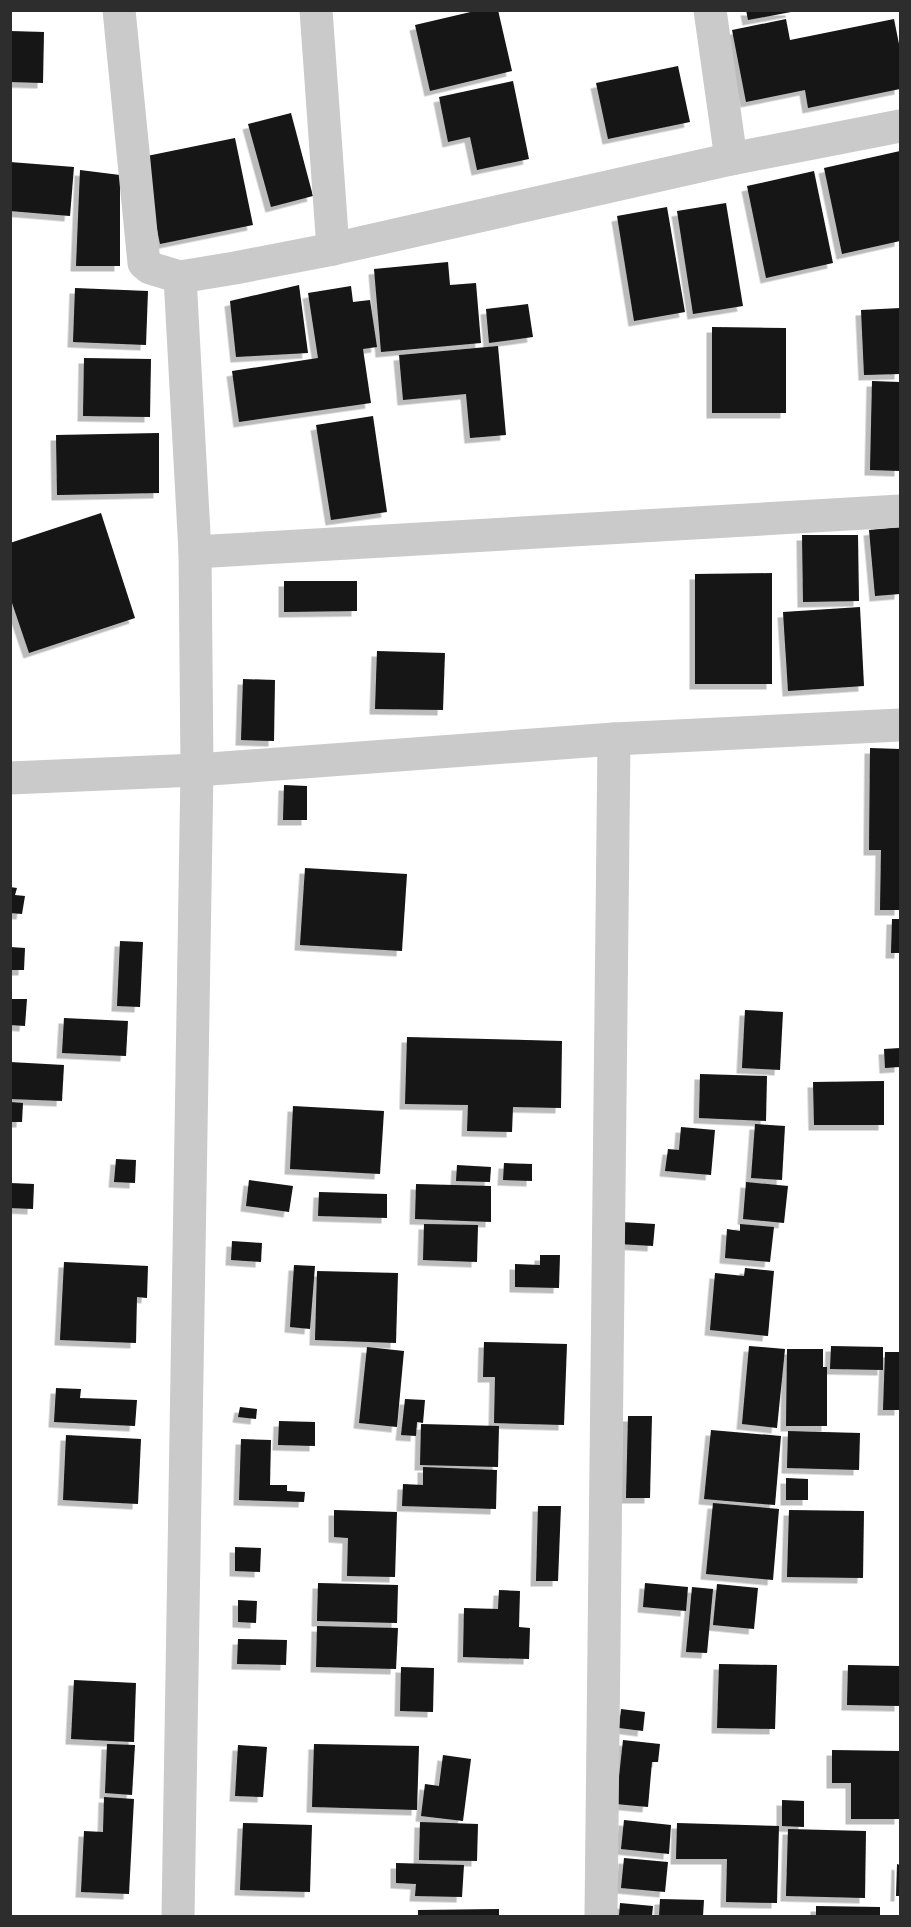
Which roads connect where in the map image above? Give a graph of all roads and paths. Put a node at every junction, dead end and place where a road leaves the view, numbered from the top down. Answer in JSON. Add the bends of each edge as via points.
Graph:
{"nodes":[{"id":1,"x":119,"y":10,"type":"edge"},
{"id":2,"x":316,"y":10,"type":"edge"},
{"id":3,"x":710,"y":10,"type":"edge"},
{"id":4,"x":900,"y":126,"type":"edge"},
{"id":5,"x":732,"y":159,"type":"junction"},
{"id":6,"x":333,"y":249,"type":"junction"},
{"id":7,"x":180,"y":277,"type":"junction"},
{"id":8,"x":900,"y":511,"type":"edge"},
{"id":9,"x":195,"y":552,"type":"junction"},
{"id":10,"x":900,"y":725,"type":"edge"},
{"id":11,"x":615,"y":739,"type":"junction"},
{"id":12,"x":197,"y":770,"type":"junction"},
{"id":13,"x":10,"y":778,"type":"edge"},
{"id":14,"x":178,"y":1917,"type":"edge"},
{"id":15,"x":601,"y":1917,"type":"edge"}],
"edges":[{"from":1,"to":7,"type":"street","via":[[144,263]]},
{"from":2,"to":6,"type":"street"},
{"from":3,"to":5,"type":"street"},
{"from":4,"to":5,"type":"street"},
{"from":5,"to":6,"type":"street"},
{"from":6,"to":7,"type":"street"},
{"from":7,"to":9,"type":"street"},
{"from":8,"to":9,"type":"street"},
{"from":9,"to":12,"type":"street"},
{"from":10,"to":11,"type":"street"},
{"from":11,"to":12,"type":"street"},
{"from":11,"to":15,"type":"street"},
{"from":12,"to":13,"type":"street"},
{"from":12,"to":14,"type":"street"}]}
